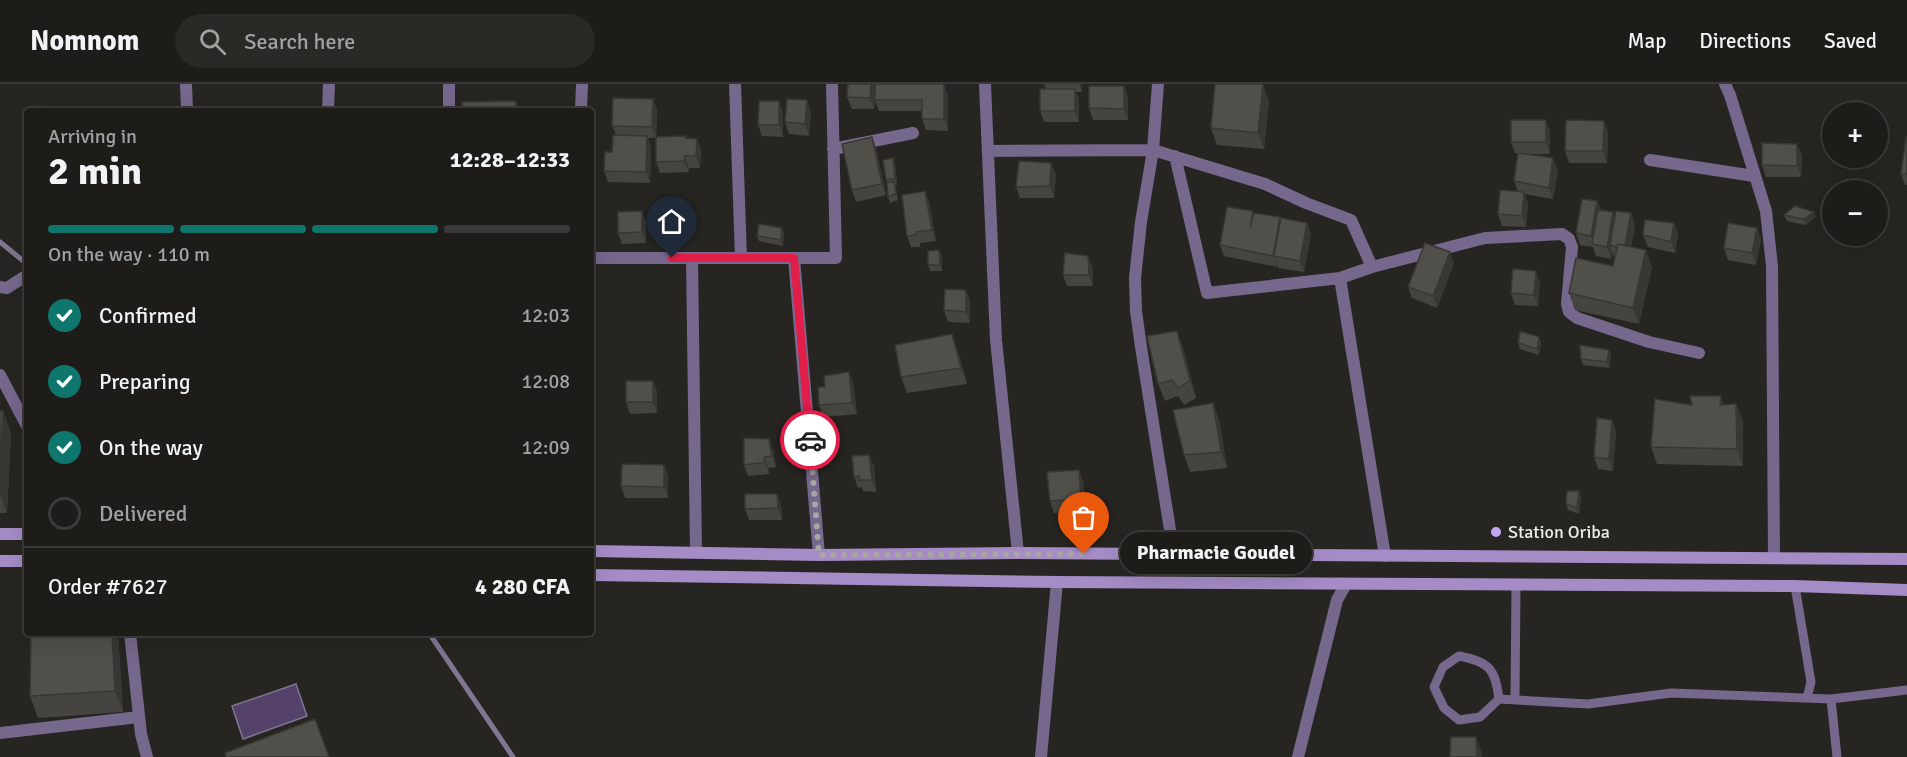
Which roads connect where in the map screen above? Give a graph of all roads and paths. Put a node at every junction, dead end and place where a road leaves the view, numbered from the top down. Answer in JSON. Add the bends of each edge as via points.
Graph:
{"nodes":[{"id":1,"x":186,"y":84,"type":"edge"},
{"id":2,"x":329,"y":84,"type":"edge"},
{"id":3,"x":449,"y":84,"type":"edge"},
{"id":4,"x":582,"y":84,"type":"edge"},
{"id":5,"x":735,"y":84,"type":"edge"},
{"id":6,"x":832,"y":84,"type":"edge"},
{"id":7,"x":984,"y":84,"type":"edge"},
{"id":8,"x":1158,"y":84,"type":"edge"},
{"id":9,"x":1725,"y":84,"type":"edge"},
{"id":10,"x":187,"y":108,"type":"edge"},
{"id":11,"x":328,"y":108,"type":"edge"},
{"id":12,"x":449,"y":108,"type":"edge"},
{"id":13,"x":581,"y":108,"type":"edge"},
{"id":14,"x":913,"y":133,"type":"dead end"},
{"id":15,"x":833,"y":149,"type":"junction"},
{"id":16,"x":1153,"y":150,"type":"junction"},
{"id":17,"x":988,"y":151,"type":"junction"},
{"id":18,"x":1175,"y":156,"type":"junction"},
{"id":19,"x":1650,"y":160,"type":"dead end"},
{"id":20,"x":1754,"y":176,"type":"junction"},
{"id":21,"x":594,"y":258,"type":"edge"},
{"id":22,"x":692,"y":258,"type":"junction"},
{"id":23,"x":741,"y":258,"type":"junction"},
{"id":24,"x":794,"y":258,"type":"junction"},
{"id":25,"x":1372,"y":267,"type":"junction"},
{"id":26,"x":24,"y":277,"type":"edge"},
{"id":27,"x":1340,"y":278,"type":"junction"},
{"id":28,"x":0,"y":287,"type":"edge"},
{"id":29,"x":1699,"y":353,"type":"dead end"},
{"id":30,"x":0,"y":375,"type":"edge"},
{"id":31,"x":24,"y":420,"type":"edge"},
{"id":32,"x":0,"y":534,"type":"edge"},
{"id":33,"x":24,"y":534,"type":"edge"},
{"id":34,"x":594,"y":551,"type":"edge"},
{"id":35,"x":696,"y":552,"type":"junction"},
{"id":36,"x":1018,"y":553,"type":"junction"},
{"id":37,"x":819,"y":555,"type":"junction"},
{"id":38,"x":1174,"y":555,"type":"junction"},
{"id":39,"x":1385,"y":556,"type":"junction"},
{"id":40,"x":1774,"y":558,"type":"junction"},
{"id":41,"x":1907,"y":559,"type":"edge"},
{"id":42,"x":0,"y":561,"type":"edge"},
{"id":43,"x":24,"y":561,"type":"edge"},
{"id":44,"x":594,"y":575,"type":"edge"},
{"id":45,"x":1057,"y":582,"type":"junction"},
{"id":46,"x":1346,"y":584,"type":"junction"},
{"id":47,"x":1516,"y":584,"type":"junction"},
{"id":48,"x":1795,"y":586,"type":"junction"},
{"id":49,"x":1907,"y":590,"type":"edge"},
{"id":50,"x":130,"y":636,"type":"edge"},
{"id":51,"x":1907,"y":690,"type":"edge"},
{"id":52,"x":1807,"y":698,"type":"junction"},
{"id":53,"x":1499,"y":699,"type":"junction"},
{"id":54,"x":1831,"y":699,"type":"junction"},
{"id":55,"x":1515,"y":700,"type":"junction"},
{"id":56,"x":139,"y":717,"type":"junction"},
{"id":57,"x":0,"y":733,"type":"edge"},
{"id":58,"x":147,"y":757,"type":"edge"},
{"id":59,"x":1041,"y":757,"type":"edge"},
{"id":60,"x":1298,"y":757,"type":"edge"},
{"id":61,"x":1837,"y":757,"type":"edge"}],
"edges":[{"from":1,"to":10,"type":"street"},
{"from":2,"to":11,"type":"street"},
{"from":3,"to":12,"type":"street"},
{"from":4,"to":13,"type":"street"},
{"from":5,"to":23,"type":"street"},
{"from":6,"to":15,"type":"street"},
{"from":7,"to":17,"type":"street"},
{"from":8,"to":16,"type":"street"},
{"from":9,"to":20,"type":"street"},
{"from":14,"to":15,"type":"street"},
{"from":15,"to":24,"type":"street","via":[[836,258]]},
{"from":16,"to":17,"type":"street"},
{"from":16,"to":18,"type":"street"},
{"from":16,"to":38,"type":"street","via":[[1138,244],[1136,311]]},
{"from":17,"to":36,"type":"street","via":[[996,340]]},
{"from":18,"to":25,"type":"street","via":[[1265,184],[1351,220]]},
{"from":18,"to":27,"type":"street","via":[[1207,293]]},
{"from":19,"to":20,"type":"street"},
{"from":20,"to":40,"type":"street","via":[[1766,211],[1772,266]]},
{"from":21,"to":22,"type":"street"},
{"from":22,"to":23,"type":"street"},
{"from":22,"to":35,"type":"street"},
{"from":23,"to":24,"type":"street"},
{"from":24,"to":37,"type":"street"},
{"from":25,"to":27,"type":"street"},
{"from":25,"to":29,"type":"street","via":[[1485,238],[1562,234],[1569,238],[1572,247],[1569,312],[1649,342]]},
{"from":26,"to":28,"type":"street","via":[[7,288]]},
{"from":27,"to":39,"type":"street"},
{"from":30,"to":31,"type":"street"},
{"from":32,"to":33,"type":"main road"},
{"from":34,"to":35,"type":"main road"},
{"from":35,"to":37,"type":"main road"},
{"from":36,"to":37,"type":"main road"},
{"from":36,"to":38,"type":"main road"},
{"from":38,"to":39,"type":"main road"},
{"from":39,"to":40,"type":"main road"},
{"from":40,"to":41,"type":"main road"},
{"from":42,"to":43,"type":"main road"},
{"from":44,"to":45,"type":"main road"},
{"from":45,"to":46,"type":"main road"},
{"from":45,"to":59,"type":"street"},
{"from":46,"to":47,"type":"main road"},
{"from":46,"to":60,"type":"street","via":[[1336,600]]},
{"from":47,"to":48,"type":"main road"},
{"from":47,"to":55,"type":"lane"},
{"from":48,"to":49,"type":"main road"},
{"from":48,"to":52,"type":"lane","via":[[1811,682]]},
{"from":50,"to":56,"type":"street"},
{"from":51,"to":54,"type":"lane"},
{"from":52,"to":54,"type":"lane"},
{"from":52,"to":55,"type":"lane","via":[[1671,693],[1588,704]]},
{"from":53,"to":53,"type":"lane","via":[[1480,717],[1459,720],[1444,708],[1434,687],[1443,667],[1459,656],[1481,661],[1496,679]]},
{"from":53,"to":55,"type":"lane"},
{"from":54,"to":61,"type":"lane"},
{"from":56,"to":57,"type":"street"},
{"from":56,"to":58,"type":"street"}]}
